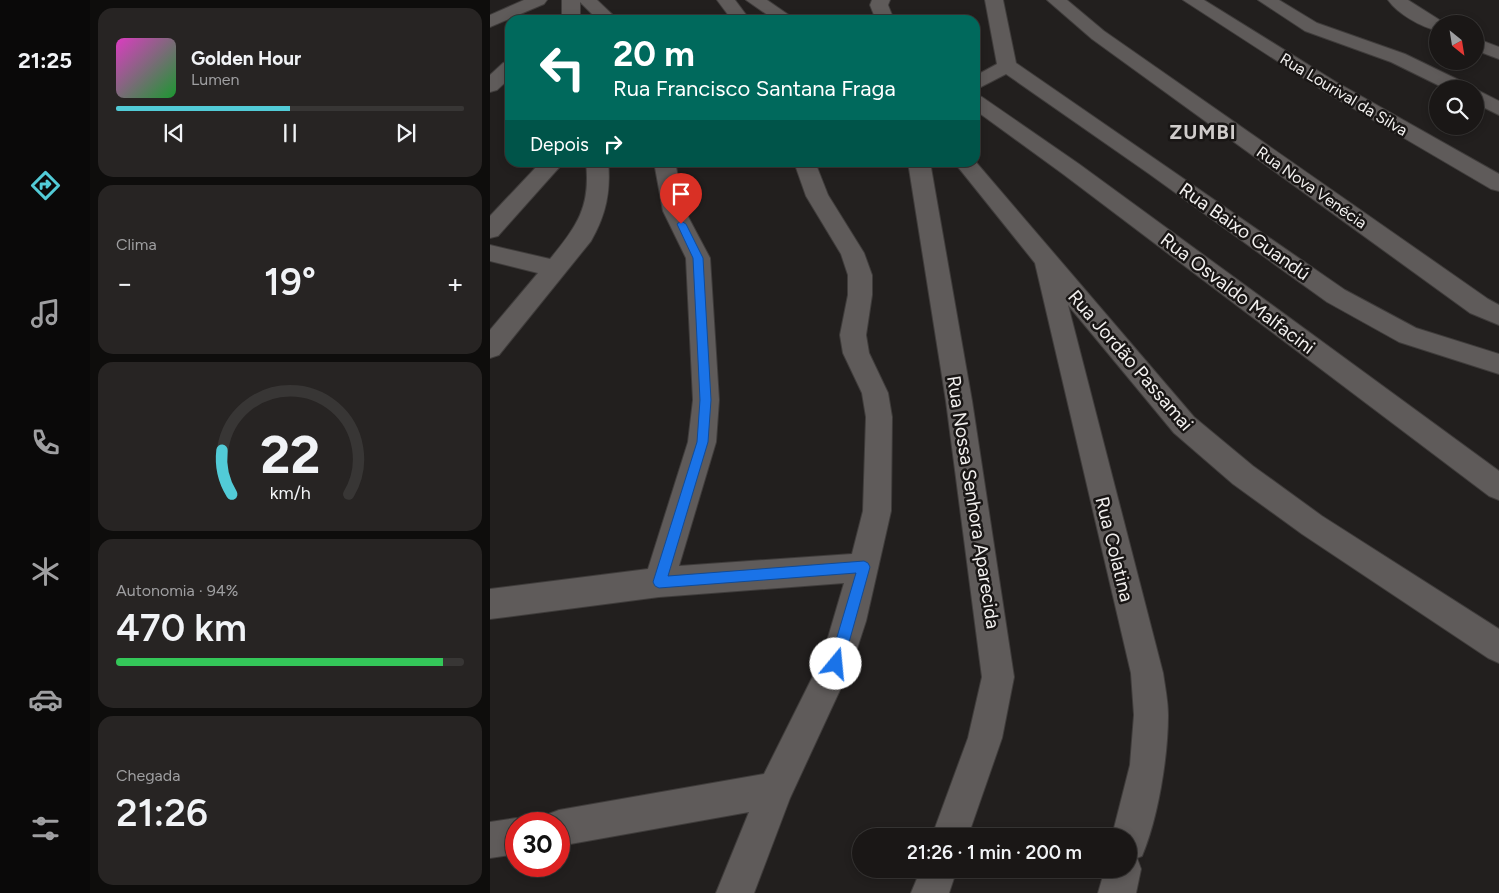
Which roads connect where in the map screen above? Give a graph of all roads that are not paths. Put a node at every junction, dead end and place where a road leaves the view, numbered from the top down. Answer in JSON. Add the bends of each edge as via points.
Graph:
{"nodes":[{"id":1,"x":538,"y":0,"type":"edge"},
{"id":2,"x":544,"y":0,"type":"edge"},
{"id":3,"x":571,"y":0,"type":"edge"},
{"id":4,"x":587,"y":0,"type":"edge"},
{"id":5,"x":726,"y":0,"type":"edge"},
{"id":6,"x":755,"y":0,"type":"edge"},
{"id":7,"x":881,"y":0,"type":"edge"},
{"id":8,"x":994,"y":0,"type":"edge"},
{"id":9,"x":1056,"y":0,"type":"edge"},
{"id":10,"x":1192,"y":0,"type":"edge"},
{"id":11,"x":1267,"y":0,"type":"edge"},
{"id":12,"x":1398,"y":0,"type":"edge"},
{"id":13,"x":505,"y":15,"type":"edge"},
{"id":14,"x":505,"y":15,"type":"edge"},
{"id":15,"x":540,"y":15,"type":"edge"},
{"id":16,"x":571,"y":15,"type":"edge"},
{"id":17,"x":604,"y":15,"type":"edge"},
{"id":18,"x":737,"y":15,"type":"edge"},
{"id":19,"x":779,"y":15,"type":"edge"},
{"id":20,"x":882,"y":15,"type":"edge"},
{"id":21,"x":1429,"y":21,"type":"edge"},
{"id":22,"x":490,"y":22,"type":"edge"},
{"id":23,"x":1484,"y":47,"type":"edge"},
{"id":24,"x":1499,"y":53,"type":"edge"},
{"id":25,"x":1007,"y":66,"type":"junction"},
{"id":26,"x":505,"y":72,"type":"edge"},
{"id":27,"x":1443,"y":80,"type":"edge"},
{"id":28,"x":980,"y":81,"type":"edge"},
{"id":29,"x":490,"y":86,"type":"edge"},
{"id":30,"x":1484,"y":101,"type":"edge"},
{"id":31,"x":980,"y":105,"type":"edge"},
{"id":32,"x":1499,"y":109,"type":"edge"},
{"id":33,"x":549,"y":167,"type":"edge"},
{"id":34,"x":597,"y":167,"type":"edge"},
{"id":35,"x":665,"y":167,"type":"edge"},
{"id":36,"x":806,"y":167,"type":"edge"},
{"id":37,"x":920,"y":167,"type":"edge"},
{"id":38,"x":968,"y":167,"type":"edge"},
{"id":39,"x":1499,"y":184,"type":"edge"},
{"id":40,"x":490,"y":230,"type":"edge"},
{"id":41,"x":490,"y":253,"type":"edge"},
{"id":42,"x":1044,"y":258,"type":"junction"},
{"id":43,"x":556,"y":269,"type":"junction"},
{"id":44,"x":1499,"y":316,"type":"edge"},
{"id":45,"x":490,"y":348,"type":"edge"},
{"id":46,"x":1499,"y":364,"type":"edge"},
{"id":47,"x":1499,"y":487,"type":"edge"},
{"id":48,"x":864,"y":567,"type":"junction"},
{"id":49,"x":659,"y":582,"type":"junction"},
{"id":50,"x":490,"y":604,"type":"edge"},
{"id":51,"x":1499,"y":647,"type":"edge"},
{"id":52,"x":775,"y":790,"type":"junction"},
{"id":53,"x":570,"y":826,"type":"edge"},
{"id":54,"x":953,"y":828,"type":"edge"},
{"id":55,"x":1132,"y":828,"type":"edge"},
{"id":56,"x":505,"y":838,"type":"edge"},
{"id":57,"x":490,"y":840,"type":"edge"},
{"id":58,"x":936,"y":878,"type":"edge"},
{"id":59,"x":1121,"y":878,"type":"edge"},
{"id":60,"x":735,"y":893,"type":"edge"},
{"id":61,"x":930,"y":893,"type":"edge"},
{"id":62,"x":1117,"y":893,"type":"edge"}],
"edges":[{"from":1,"to":13,"type":"street"},
{"from":2,"to":15,"type":"street"},
{"from":3,"to":16,"type":"street"},
{"from":4,"to":17,"type":"street"},
{"from":5,"to":18,"type":"street"},
{"from":6,"to":19,"type":"street"},
{"from":7,"to":20,"type":"street"},
{"from":8,"to":25,"type":"street"},
{"from":9,"to":44,"type":"street","name":"Rua Nova Venécia","via":[[1098,35],[1479,306]]},
{"from":10,"to":39,"type":"street","name":"Rua Lourival da Silva","via":[[1329,86]]},
{"from":11,"to":27,"type":"street","via":[[1312,27],[1398,58]]},
{"from":12,"to":21,"type":"street"},
{"from":14,"to":22,"type":"street"},
{"from":23,"to":24,"type":"street"},
{"from":25,"to":28,"type":"street"},
{"from":25,"to":46,"type":"street","name":"Rua Baixo Guandú","via":[[1336,296],[1408,335]]},
{"from":26,"to":29,"type":"street"},
{"from":30,"to":32,"type":"street"},
{"from":31,"to":47,"type":"street","name":"Rua Osvaldo Malfacini"},
{"from":33,"to":40,"type":"street"},
{"from":34,"to":43,"type":"street","via":[[599,198],[593,216],[583,235]]},
{"from":35,"to":49,"type":"street","via":[[674,211],[698,258],[706,400],[702,442]]},
{"from":36,"to":48,"type":"street","via":[[817,196],[852,253],[860,275],[853,335],[856,353],[875,394],[880,444],[877,511]]},
{"from":37,"to":54,"type":"street","name":"Rua Nossa Senhora Aparecida","via":[[959,401],[998,677],[995,706]]},
{"from":38,"to":42,"type":"street","name":"Rua Jordão Passamai"},
{"from":41,"to":43,"type":"street"},
{"from":42,"to":51,"type":"street","name":"Rua Jordão Passamai","via":[[1184,425],[1243,475],[1312,525]]},
{"from":42,"to":55,"type":"street","name":"Rua Colatina","via":[[1147,673],[1151,715],[1147,765]]},
{"from":43,"to":45,"type":"street"},
{"from":48,"to":49,"type":"street"},
{"from":48,"to":52,"type":"street","via":[[836,664]]},
{"from":49,"to":50,"type":"street"},
{"from":52,"to":53,"type":"street"},
{"from":52,"to":60,"type":"street"},
{"from":56,"to":57,"type":"street"},
{"from":58,"to":61,"type":"street"},
{"from":59,"to":62,"type":"street"}]}
